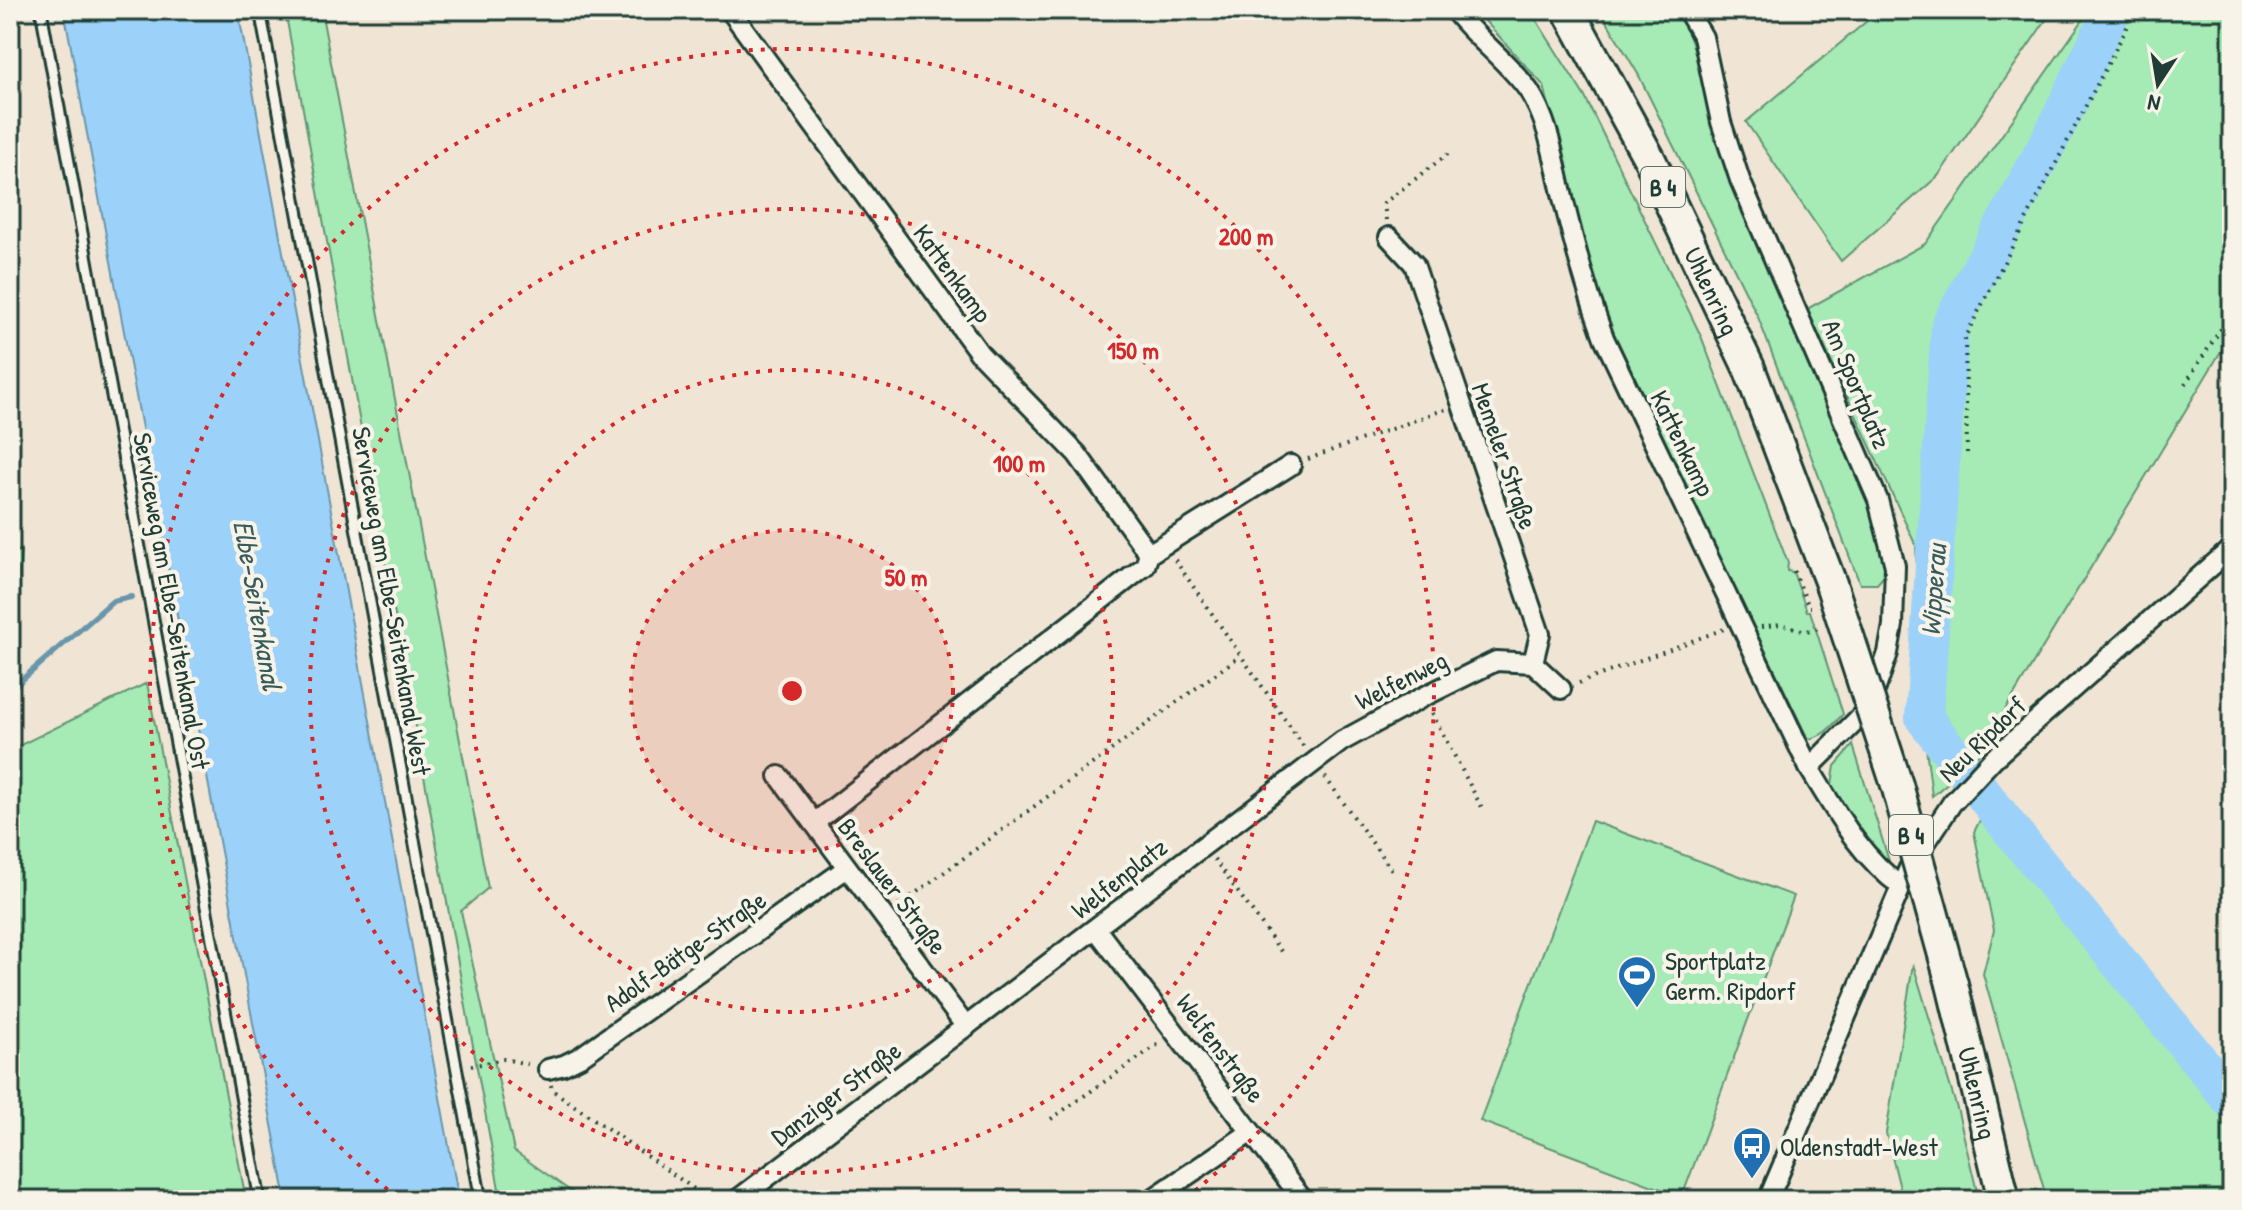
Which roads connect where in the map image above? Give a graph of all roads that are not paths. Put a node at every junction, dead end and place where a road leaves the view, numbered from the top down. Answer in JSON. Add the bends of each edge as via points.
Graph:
{"nodes":[{"id":1,"x":41,"y":10,"type":"edge"},
{"id":2,"x":260,"y":10,"type":"edge"},
{"id":3,"x":730,"y":10,"type":"edge"},
{"id":4,"x":1454,"y":10,"type":"edge"},
{"id":5,"x":1568,"y":10,"type":"edge"},
{"id":6,"x":1687,"y":10,"type":"edge"},
{"id":7,"x":1389,"y":237,"type":"road end"},
{"id":8,"x":1291,"y":465,"type":"road end"},
{"id":9,"x":2232,"y":548,"type":"edge"},
{"id":10,"x":1157,"y":549,"type":"junction"},
{"id":11,"x":1533,"y":663,"type":"junction"},
{"id":12,"x":1561,"y":689,"type":"road end"},
{"id":13,"x":1308,"y":766,"type":"joint"},
{"id":14,"x":1809,"y":768,"type":"junction"},
{"id":15,"x":779,"y":776,"type":"dead end"},
{"id":16,"x":814,"y":823,"type":"junction"},
{"id":17,"x":847,"y":868,"type":"junction"},
{"id":18,"x":1901,"y":886,"type":"junction"},
{"id":19,"x":1096,"y":929,"type":"junction"},
{"id":20,"x":966,"y":1027,"type":"junction"},
{"id":21,"x":548,"y":1069,"type":"road end"},
{"id":22,"x":1251,"y":1132,"type":"junction"},
{"id":23,"x":260,"y":1200,"type":"edge"},
{"id":24,"x":481,"y":1200,"type":"edge"},
{"id":25,"x":737,"y":1200,"type":"edge"},
{"id":26,"x":1151,"y":1200,"type":"edge"},
{"id":27,"x":1303,"y":1200,"type":"edge"},
{"id":28,"x":1768,"y":1200,"type":"edge"},
{"id":29,"x":2004,"y":1200,"type":"edge"}],
"edges":[{"from":1,"to":23,"type":"lane","name":"Serviceweg am Elbe-Seitenkanal Ost"},
{"from":2,"to":24,"type":"lane","name":"Serviceweg am Elbe-Seitenkanal West"},
{"from":3,"to":10,"type":"street","name":"Kattenkamp","via":[[980,354],[1077,454]]},
{"from":4,"to":14,"type":"street","name":"Kattenkamp","via":[[1508,67],[1539,111],[1604,338]]},
{"from":5,"to":29,"type":"highway","name":"Uhlenring","number":"B 4","bridge":true,"via":[[1650,160],[1749,368],[1831,584],[1897,785]]},
{"from":6,"to":14,"type":"street","name":"Am Sportplatz","via":[[1703,37],[1740,180],[1878,500],[1895,566],[1893,625],[1876,688],[1862,715]]},
{"from":7,"to":11,"type":"street","name":"Memeler Straße","via":[[1414,264],[1540,634]]},
{"from":8,"to":10,"type":"street"},
{"from":9,"to":18,"type":"street","name":"Neu Ripdorf","via":[[1986,766],[1957,797]]},
{"from":10,"to":16,"type":"street","via":[[1145,566]]},
{"from":11,"to":12,"type":"street"},
{"from":11,"to":13,"type":"street","name":"Welfenweg","via":[[1496,661],[1366,727]]},
{"from":13,"to":19,"type":"street","name":"Welfenplatz"},
{"from":14,"to":18,"type":"street","name":"Kattenkamp","via":[[1850,835]]},
{"from":15,"to":16,"type":"street","name":"Breslauer Straße"},
{"from":16,"to":17,"type":"street","name":"Breslauer Straße"},
{"from":17,"to":20,"type":"street","name":"Breslauer Straße"},
{"from":17,"to":21,"type":"street","name":"Adolf-Bätge-Straße","via":[[580,1057]]},
{"from":18,"to":28,"type":"street","name":"Neu Ripdorf"},
{"from":19,"to":20,"type":"street","name":"Welfenplatz"},
{"from":19,"to":22,"type":"street","name":"Welfenstraße"},
{"from":20,"to":25,"type":"street","name":"Danziger Straße"},
{"from":22,"to":26,"type":"street"},
{"from":22,"to":27,"type":"street","name":"Welfenstraße"}]}
